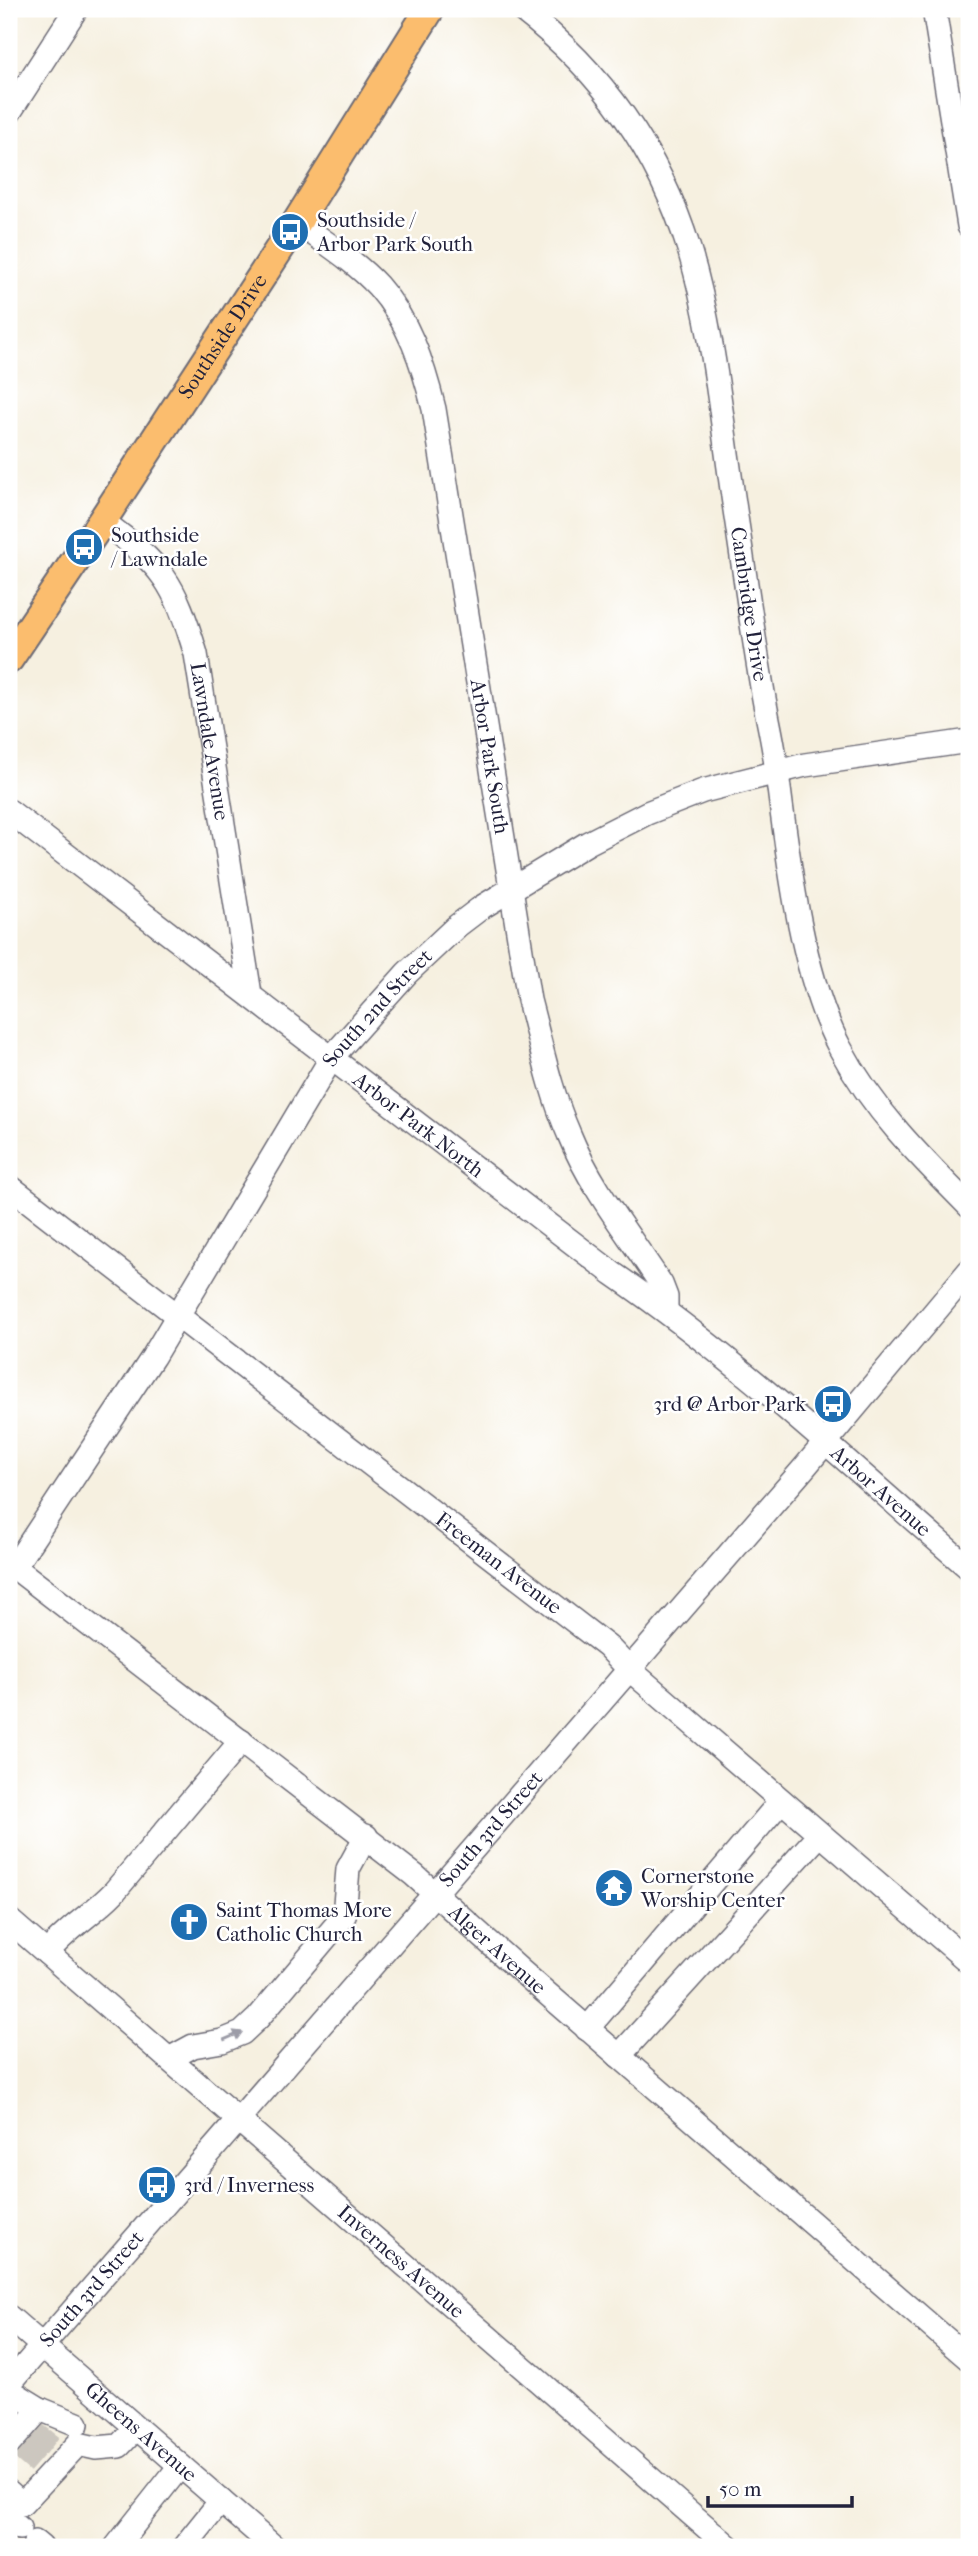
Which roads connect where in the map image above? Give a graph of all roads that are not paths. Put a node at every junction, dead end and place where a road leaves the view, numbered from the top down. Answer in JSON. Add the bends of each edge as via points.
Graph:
{"nodes":[{"id":1,"x":76,"y":9,"type":"edge"},
{"id":2,"x":430,"y":9,"type":"edge"},
{"id":3,"x":521,"y":9,"type":"edge"},
{"id":4,"x":934,"y":9,"type":"edge"},
{"id":5,"x":9,"y":113,"type":"edge"},
{"id":6,"x":297,"y":222,"type":"junction"},
{"id":7,"x":969,"y":226,"type":"edge"},
{"id":8,"x":103,"y":520,"type":"junction"},
{"id":9,"x":9,"y":659,"type":"edge"},
{"id":10,"x":969,"y":740,"type":"edge"},
{"id":11,"x":777,"y":771,"type":"junction"},
{"id":12,"x":9,"y":811,"type":"edge"},
{"id":13,"x":511,"y":889,"type":"junction"},
{"id":14,"x":250,"y":994,"type":"junction"},
{"id":15,"x":332,"y":1057,"type":"junction"},
{"id":16,"x":9,"y":1186,"type":"edge"},
{"id":17,"x":969,"y":1206,"type":"edge"},
{"id":18,"x":969,"y":1270,"type":"edge"},
{"id":19,"x":666,"y":1310,"type":"junction"},
{"id":20,"x":178,"y":1316,"type":"junction"},
{"id":21,"x":825,"y":1441,"type":"junction"},
{"id":22,"x":12,"y":1565,"type":"edge"},
{"id":23,"x":969,"y":1568,"type":"edge"},
{"id":24,"x":629,"y":1670,"type":"junction"},
{"id":25,"x":241,"y":1741,"type":"junction"},
{"id":26,"x":781,"y":1801,"type":"junction"},
{"id":27,"x":820,"y":1834,"type":"junction"},
{"id":28,"x":366,"y":1836,"type":"junction"},
{"id":29,"x":434,"y":1894,"type":"junction"},
{"id":30,"x":9,"y":1920,"type":"edge"},
{"id":31,"x":47,"y":1953,"type":"junction"},
{"id":32,"x":969,"y":1962,"type":"edge"},
{"id":33,"x":587,"y":2029,"type":"junction"},
{"id":34,"x":619,"y":2056,"type":"junction"},
{"id":35,"x":169,"y":2059,"type":"junction"},
{"id":36,"x":238,"y":2120,"type":"junction"},
{"id":37,"x":9,"y":2318,"type":"edge"},
{"id":38,"x":41,"y":2347,"type":"junction"},
{"id":39,"x":969,"y":2359,"type":"edge"},
{"id":40,"x":9,"y":2384,"type":"edge"},
{"id":41,"x":9,"y":2390,"type":"edge"},
{"id":42,"x":98,"y":2396,"type":"junction"},
{"id":43,"x":136,"y":2428,"type":"junction"},
{"id":44,"x":23,"y":2433,"type":"edge"},
{"id":45,"x":61,"y":2453,"type":"junction"},
{"id":46,"x":180,"y":2466,"type":"junction"},
{"id":47,"x":9,"y":2492,"type":"edge"},
{"id":48,"x":221,"y":2501,"type":"junction"},
{"id":49,"x":116,"y":2547,"type":"edge"},
{"id":50,"x":184,"y":2547,"type":"edge"},
{"id":51,"x":274,"y":2547,"type":"edge"},
{"id":52,"x":729,"y":2547,"type":"edge"}],
"edges":[{"from":1,"to":5,"type":"street"},
{"from":2,"to":6,"type":"main road","name":"Southside Drive"},
{"from":3,"to":11,"type":"street","name":"Cambridge Drive","via":[[584,64],[627,118],[662,179],[689,248],[705,316]]},
{"from":4,"to":7,"type":"street"},
{"from":6,"to":8,"type":"main road","name":"Southside Drive"},
{"from":6,"to":13,"type":"street","name":"Arbor Park South","via":[[376,284],[404,323],[425,373]]},
{"from":8,"to":9,"type":"main road","name":"Southside Drive"},
{"from":8,"to":14,"type":"street","name":"Lawndale Avenue","via":[[151,559],[184,611],[196,654]]},
{"from":10,"to":11,"type":"street","name":"South 2nd Street"},
{"from":11,"to":13,"type":"street","name":"South 2nd Street","via":[[647,813]]},
{"from":11,"to":17,"type":"street","name":"Cambridge Drive","via":[[801,925],[816,988],[838,1046],[869,1098],[908,1146]]},
{"from":12,"to":14,"type":"street","name":"Arbor Park North"},
{"from":13,"to":15,"type":"street","name":"South 2nd Street","via":[[457,926],[407,973]]},
{"from":13,"to":19,"type":"street","name":"Arbor Park South","via":[[529,1000],[552,1090],[589,1175],[662,1284]]},
{"from":14,"to":15,"type":"street","name":"Arbor Park North"},
{"from":15,"to":19,"type":"street","name":"Arbor Park North"},
{"from":15,"to":20,"type":"street","name":"South 2nd Street"},
{"from":16,"to":20,"type":"street","name":"Freeman Avenue"},
{"from":18,"to":21,"type":"street","name":"South 3rd Street"},
{"from":19,"to":21,"type":"street","name":"Arbor Park North"},
{"from":20,"to":22,"type":"street","name":"South 2nd Street"},
{"from":20,"to":24,"type":"street","name":"Freeman Avenue","via":[[579,1624]]},
{"from":21,"to":23,"type":"street","name":"Arbor Avenue"},
{"from":21,"to":24,"type":"street","name":"South 3rd Street"},
{"from":22,"to":25,"type":"street","name":"Alger Avenue"},
{"from":24,"to":26,"type":"street","name":"Freeman Avenue"},
{"from":24,"to":29,"type":"street","name":"South 3rd Street"},
{"from":25,"to":28,"type":"street","name":"Alger Avenue"},
{"from":25,"to":31,"type":"street","via":[[114,1892],[68,1929]]},
{"from":26,"to":27,"type":"street","name":"Freeman Avenue"},
{"from":26,"to":33,"type":"street"},
{"from":27,"to":32,"type":"street","name":"Freeman Avenue"},
{"from":27,"to":34,"type":"street"},
{"from":28,"to":29,"type":"street","name":"Alger Avenue"},
{"from":35,"to":28,"type":"street","one_way":true,"via":[[192,2046],[242,2033],[258,2018],[344,1916],[348,1869]]},
{"from":29,"to":33,"type":"street","name":"Alger Avenue"},
{"from":29,"to":36,"type":"street","name":"South 3rd Street"},
{"from":30,"to":31,"type":"street","name":"Inverness Avenue"},
{"from":31,"to":35,"type":"street","name":"Inverness Avenue"},
{"from":33,"to":34,"type":"street","name":"Alger Avenue"},
{"from":34,"to":39,"type":"street","name":"Alger Avenue"},
{"from":35,"to":36,"type":"street","name":"Inverness Avenue"},
{"from":36,"to":38,"type":"street","name":"South 3rd Street"},
{"from":36,"to":52,"type":"street","name":"Inverness Avenue"},
{"from":37,"to":38,"type":"street","name":"Gheens Avenue"},
{"from":38,"to":40,"type":"street","name":"South 3rd Street"},
{"from":38,"to":42,"type":"street","name":"Gheens Avenue"},
{"from":41,"to":44,"type":"street"},
{"from":42,"to":43,"type":"street","name":"Gheens Avenue"},
{"from":42,"to":45,"type":"street"},
{"from":43,"to":45,"type":"street","via":[[118,2446]]},
{"from":43,"to":46,"type":"street","name":"Gheens Avenue"},
{"from":44,"to":45,"type":"street"},
{"from":45,"to":47,"type":"street","via":[[22,2504]]},
{"from":46,"to":48,"type":"street","name":"Gheens Avenue"},
{"from":46,"to":49,"type":"street"},
{"from":48,"to":50,"type":"street"},
{"from":48,"to":51,"type":"street","name":"Gheens Avenue"}]}
